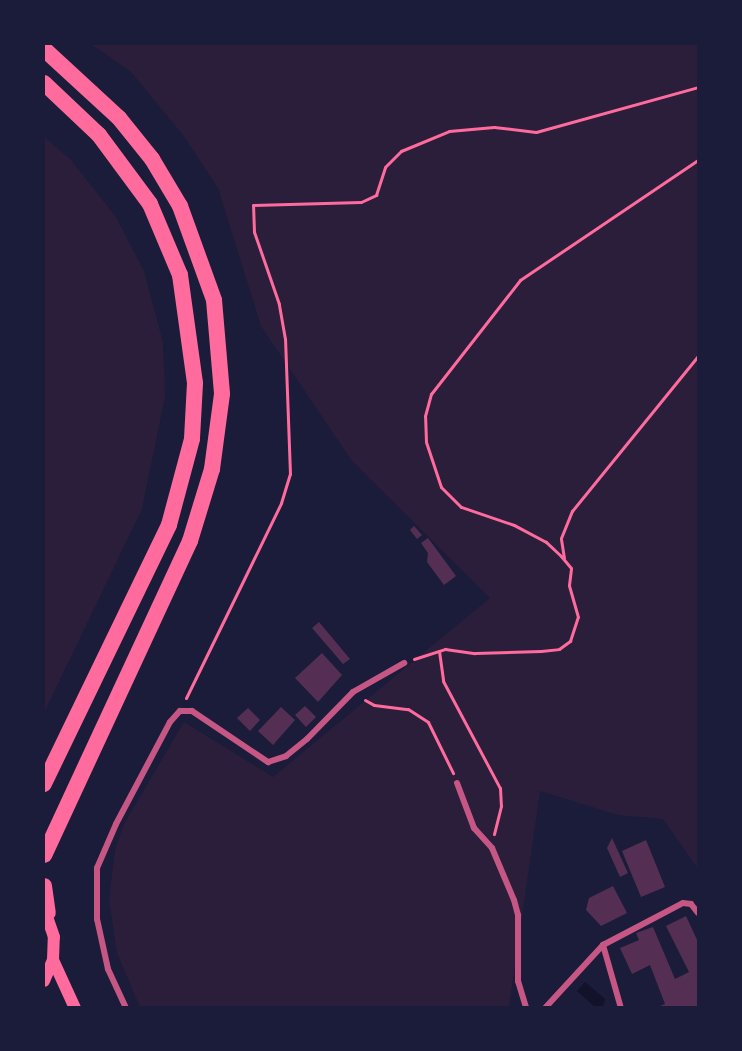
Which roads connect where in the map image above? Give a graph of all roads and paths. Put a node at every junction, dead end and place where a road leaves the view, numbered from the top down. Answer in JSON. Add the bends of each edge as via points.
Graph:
{"nodes":[{"id":1,"x":44,"y":49,"type":"edge"},
{"id":2,"x":44,"y":83,"type":"edge"},
{"id":3,"x":699,"y":87,"type":"edge"},
{"id":4,"x":699,"y":160,"type":"edge"},
{"id":5,"x":699,"y":356,"type":"edge"},
{"id":6,"x":564,"y":559,"type":"junction"},
{"id":7,"x":440,"y":651,"type":"junction"},
{"id":8,"x":404,"y":663,"type":"joint"},
{"id":9,"x":353,"y":692,"type":"junction"},
{"id":10,"x":180,"y":711,"type":"junction"},
{"id":11,"x":457,"y":783,"type":"joint"},
{"id":12,"x":44,"y":784,"type":"edge"},
{"id":13,"x":492,"y":848,"type":"junction"},
{"id":14,"x":44,"y":855,"type":"edge"},
{"id":15,"x":44,"y":886,"type":"edge"},
{"id":16,"x":46,"y":910,"type":"edge"},
{"id":17,"x":699,"y":913,"type":"edge"},
{"id":18,"x":603,"y":945,"type":"junction"},
{"id":19,"x":53,"y":960,"type":"junction"},
{"id":20,"x":44,"y":981,"type":"edge"},
{"id":21,"x":75,"y":1008,"type":"edge"},
{"id":22,"x":126,"y":1008,"type":"edge"},
{"id":23,"x":526,"y":1008,"type":"edge"},
{"id":24,"x":544,"y":1008,"type":"edge"},
{"id":25,"x":621,"y":1008,"type":"edge"}],
"edges":[{"from":1,"to":14,"type":"highway","via":[[119,118],[152,159],[180,206],[213,300],[222,394],[212,469],[190,541]]},
{"from":2,"to":12,"type":"highway","via":[[99,135],[150,204],[180,275],[195,383],[188,459],[169,525]]},
{"from":3,"to":10,"type":"path","via":[[536,132],[494,127],[449,131],[401,151],[385,166],[376,195],[361,202],[253,205],[254,232],[279,304],[285,339],[290,474],[281,502]]},
{"from":4,"to":6,"type":"path","via":[[520,280],[431,394],[425,417],[426,442],[441,487],[461,507],[514,525],[546,542]]},
{"from":5,"to":6,"type":"path","via":[[572,511],[561,538]]},
{"from":6,"to":7,"type":"path","via":[[571,568],[569,585],[578,617],[570,641],[559,649],[541,651]]},
{"from":7,"to":8,"type":"path"},
{"from":7,"to":13,"type":"path","via":[[444,681],[500,788],[501,806]]},
{"from":8,"to":9,"type":"street"},
{"from":9,"to":10,"type":"street","via":[[286,756],[268,762],[192,711]]},
{"from":9,"to":11,"type":"path","via":[[374,705],[408,709],[428,722]]},
{"from":10,"to":22,"type":"street","via":[[153,752],[97,868],[97,920],[108,969]]},
{"from":11,"to":13,"type":"street","via":[[474,828]]},
{"from":13,"to":23,"type":"street","via":[[518,915],[518,981]]},
{"from":15,"to":16,"type":"highway"},
{"from":16,"to":19,"type":"main road","via":[[54,936]]},
{"from":17,"to":18,"type":"street","via":[[691,904],[682,903]]},
{"from":18,"to":24,"type":"street"},
{"from":18,"to":25,"type":"street"},
{"from":19,"to":20,"type":"main road"},
{"from":19,"to":21,"type":"main road"}]}
